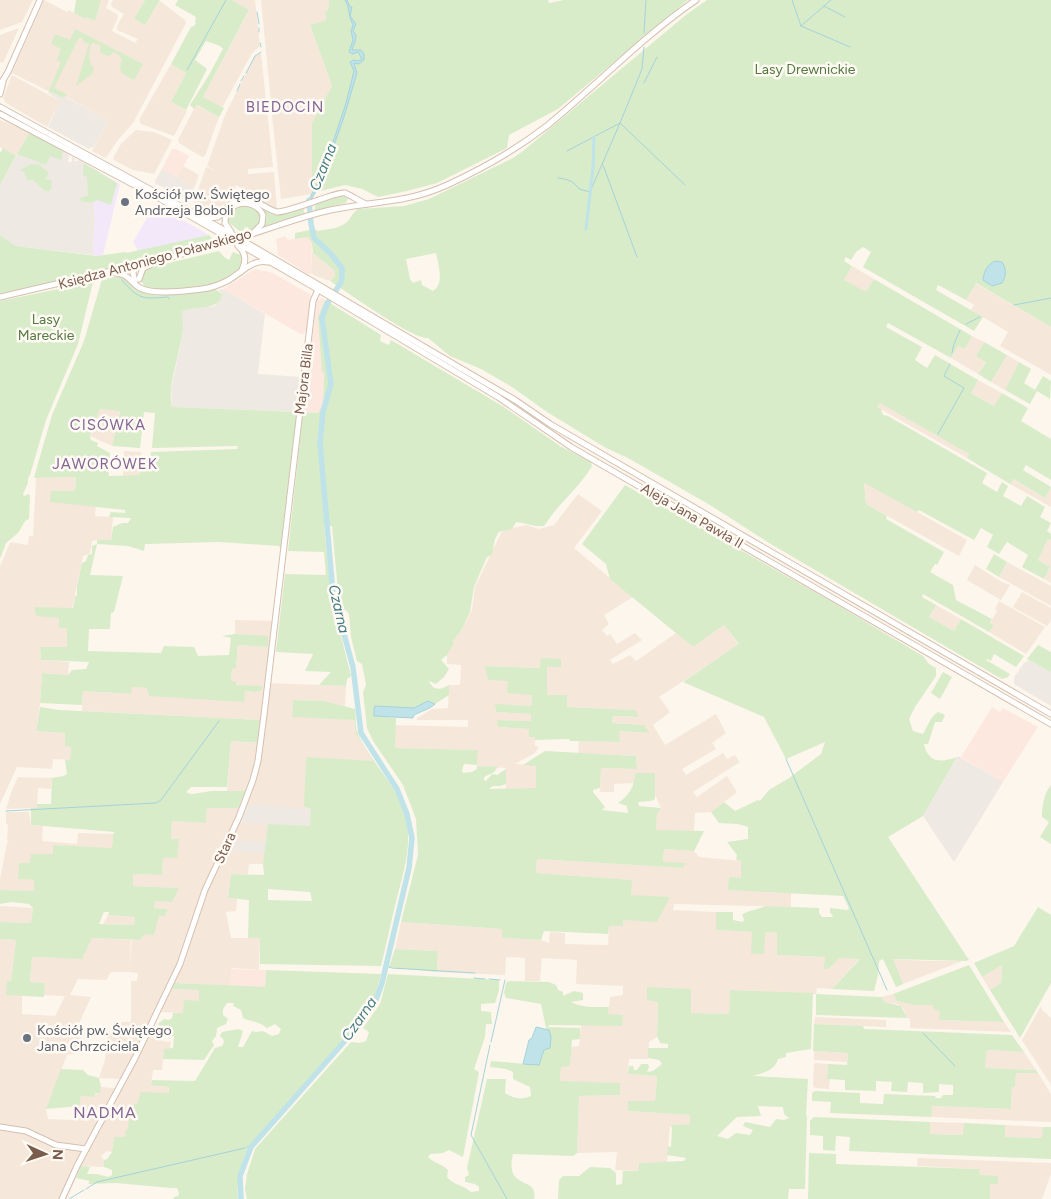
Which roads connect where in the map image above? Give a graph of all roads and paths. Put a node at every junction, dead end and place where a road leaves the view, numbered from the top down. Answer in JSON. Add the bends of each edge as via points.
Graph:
{"nodes":[{"id":1,"x":40,"y":0,"type":"edge"},
{"id":2,"x":696,"y":0,"type":"edge"},
{"id":3,"x":4,"y":78,"type":"junction"},
{"id":4,"x":0,"y":85,"type":"edge"},
{"id":5,"x":0,"y":94,"type":"edge"},
{"id":6,"x":0,"y":107,"type":"edge"},
{"id":7,"x":0,"y":114,"type":"edge"},
{"id":8,"x":349,"y":195,"type":"junction"},
{"id":9,"x":369,"y":205,"type":"junction"},
{"id":10,"x":348,"y":207,"type":"junction"},
{"id":11,"x":197,"y":214,"type":"junction"},
{"id":12,"x":252,"y":234,"type":"junction"},
{"id":13,"x":235,"y":236,"type":"junction"},
{"id":14,"x":227,"y":237,"type":"junction"},
{"id":15,"x":158,"y":261,"type":"junction"},
{"id":16,"x":271,"y":263,"type":"junction"},
{"id":17,"x":134,"y":266,"type":"junction"},
{"id":18,"x":240,"y":272,"type":"junction"},
{"id":19,"x":106,"y":273,"type":"junction"},
{"id":20,"x":137,"y":282,"type":"junction"},
{"id":21,"x":318,"y":290,"type":"junction"},
{"id":22,"x":329,"y":294,"type":"junction"},
{"id":23,"x":0,"y":297,"type":"edge"},
{"id":24,"x":338,"y":299,"type":"junction"},
{"id":25,"x":294,"y":469,"type":"joint"},
{"id":26,"x":1051,"y":714,"type":"edge"},
{"id":27,"x":1051,"y":724,"type":"edge"},
{"id":28,"x":0,"y":1127,"type":"edge"},
{"id":29,"x":86,"y":1149,"type":"junction"},
{"id":30,"x":62,"y":1199,"type":"edge"}],
"edges":[{"from":1,"to":3,"type":"main road"},
{"from":2,"to":9,"type":"main road","name":"Księdza Antoniego Poławskiego","via":[[657,29],[547,125],[510,150],[457,180],[422,195]]},
{"from":3,"to":4,"type":"main road"},
{"from":3,"to":5,"type":"main road"},
{"from":6,"to":11,"type":"main road"},
{"from":7,"to":14,"type":"main road"},
{"from":8,"to":9,"type":"main road"},
{"from":8,"to":10,"type":"main road"},
{"from":8,"to":11,"type":"main road","via":[[338,193],[276,212],[254,200],[243,199],[231,203],[213,219]]},
{"from":9,"to":10,"type":"main road","name":"Księdza Antoniego Poławskiego"},
{"from":10,"to":12,"type":"main road","name":"Księdza Antoniego Poławskiego","via":[[317,213]]},
{"from":11,"to":13,"type":"main road"},
{"from":12,"to":13,"type":"main road","via":[[262,224],[262,214],[255,205],[241,203],[230,209],[225,218],[226,225]]},
{"from":12,"to":15,"type":"main road","name":"Księdza Antoniego Poławskiego","bridge":true},
{"from":13,"to":22,"type":"main road"},
{"from":14,"to":16,"type":"main road"},
{"from":14,"to":18,"type":"main road","via":[[244,255],[245,263]]},
{"from":15,"to":17,"type":"main road","name":"Księdza Antoniego Poławskiego"},
{"from":15,"to":20,"type":"main road","via":[[143,268]]},
{"from":16,"to":18,"type":"main road","via":[[261,261]]},
{"from":16,"to":21,"type":"main road"},
{"from":17,"to":19,"type":"main road","name":"Księdza Antoniego Poławskiego"},
{"from":17,"to":20,"type":"main road"},
{"from":18,"to":20,"type":"main road","via":[[208,288],[157,292],[146,290]]},
{"from":19,"to":20,"type":"main road","via":[[124,274]]},
{"from":19,"to":23,"type":"main road","name":"Księdza Antoniego Poławskiego"},
{"from":21,"to":22,"type":"main road"},
{"from":21,"to":25,"type":"main road","name":"Majora Billa","via":[[314,301]]},
{"from":22,"to":24,"type":"main road"},
{"from":24,"to":26,"type":"main road","name":"Aleja Jana Pawła II"},
{"from":24,"to":27,"type":"main road","name":"Aleja Jana Pawła II","via":[[498,397],[571,447]]},
{"from":25,"to":29,"type":"main road","name":"Stara","via":[[253,780],[205,890],[180,964]]},
{"from":28,"to":29,"type":"main road","via":[[26,1131],[56,1145]]},
{"from":29,"to":30,"type":"main road","name":"Stara"}]}
